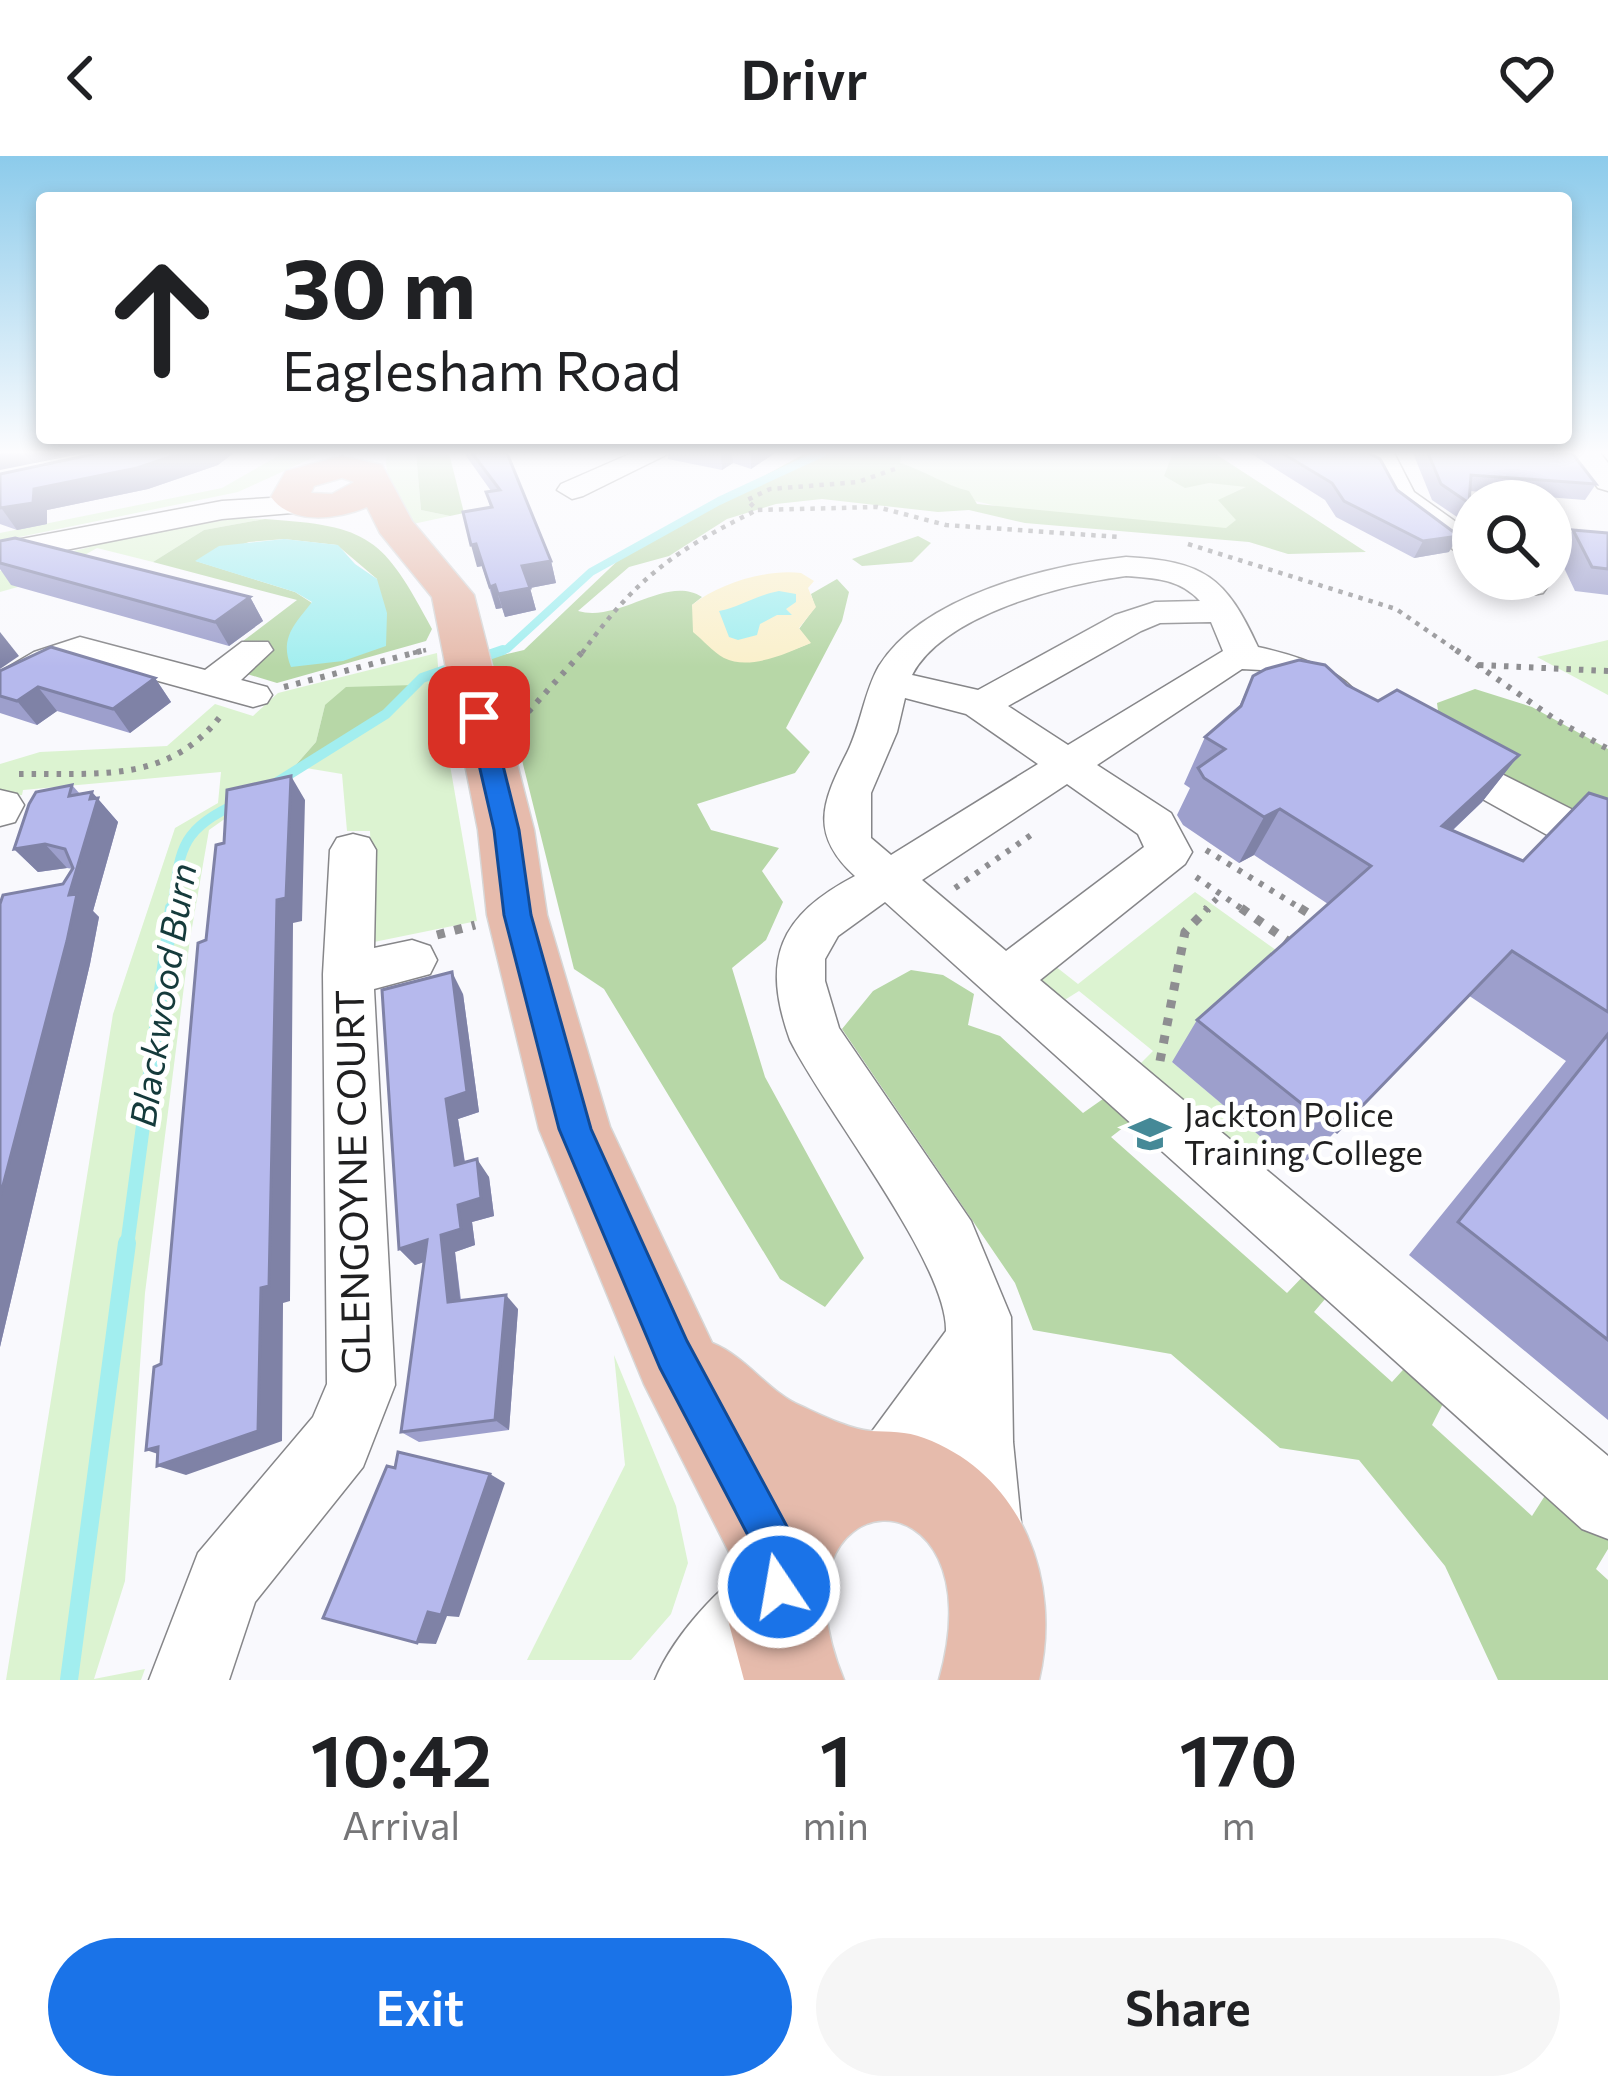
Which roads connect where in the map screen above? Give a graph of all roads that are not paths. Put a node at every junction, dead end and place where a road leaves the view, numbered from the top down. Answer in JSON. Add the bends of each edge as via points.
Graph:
{"nodes":[{"id":1,"x":149,"y":524,"type":"edge"},
{"id":2,"x":394,"y":525,"type":"edge"},
{"id":3,"x":0,"y":553,"type":"edge"},
{"id":4,"x":1222,"y":611,"type":"junction"},
{"id":5,"x":255,"y":650,"type":"dead end"},
{"id":6,"x":1244,"y":656,"type":"junction"},
{"id":7,"x":890,"y":683,"type":"junction"},
{"id":8,"x":0,"y":689,"type":"edge"},
{"id":9,"x":980,"y":705,"type":"junction"},
{"id":10,"x":1067,"y":765,"type":"junction"},
{"id":11,"x":1608,"y":837,"type":"edge"},
{"id":12,"x":353,"y":850,"type":"dead end"},
{"id":13,"x":904,"y":896,"type":"junction"},
{"id":14,"x":412,"y":959,"type":"road end"},
{"id":15,"x":348,"y":974,"type":"junction"},
{"id":16,"x":1004,"y":980,"type":"junction"},
{"id":17,"x":979,"y":1341,"type":"junction"},
{"id":18,"x":674,"y":1354,"type":"junction"},
{"id":19,"x":876,"y":1475,"type":"junction"},
{"id":20,"x":1608,"y":1503,"type":"edge"},
{"id":21,"x":781,"y":1573,"type":"junction"},
{"id":22,"x":995,"y":1636,"type":"edge"},
{"id":23,"x":189,"y":1680,"type":"edge"},
{"id":24,"x":695,"y":1680,"type":"edge"},
{"id":25,"x":794,"y":1680,"type":"edge"}],
"edges":[{"from":1,"to":3,"type":"street"},
{"from":2,"to":18,"type":"main road","via":[[453,596],[517,915],[575,1129]]},
{"from":4,"to":6,"type":"street"},
{"from":4,"to":7,"type":"street","via":[[1198,580],[1144,566],[1099,567],[1056,577],[945,627],[904,658]]},
{"from":4,"to":9,"type":"street","via":[[1128,622]]},
{"from":5,"to":8,"type":"street","via":[[234,689],[62,642]]},
{"from":6,"to":10,"type":"street"},
{"from":6,"to":11,"type":"street","via":[[1270,659],[1574,830]]},
{"from":7,"to":9,"type":"street"},
{"from":7,"to":13,"type":"street","via":[[843,824],[851,846]]},
{"from":9,"to":10,"type":"street"},
{"from":10,"to":13,"type":"street"},
{"from":10,"to":16,"type":"street","via":[[1155,824],[1165,850]]},
{"from":12,"to":15,"type":"street","name":"GLENGOYNE COURT"},
{"from":13,"to":16,"type":"street"},
{"from":13,"to":17,"type":"street","via":[[841,905],[808,934],[796,976],[800,1005],[949,1243],[979,1317]]},
{"from":14,"to":15,"type":"street"},
{"from":15,"to":23,"type":"street","name":"GLENGOYNE COURT","via":[[361,1385],[338,1442],[225,1580]]},
{"from":16,"to":20,"type":"street"},
{"from":17,"to":19,"type":"street"},
{"from":17,"to":22,"type":"street","via":[[978,1442]]},
{"from":18,"to":19,"type":"main road","via":[[766,1437]]},
{"from":18,"to":21,"type":"main road"},
{"from":19,"to":21,"type":"main road","via":[[817,1501]]},
{"from":19,"to":22,"type":"main road","via":[[909,1478],[954,1505]]},
{"from":21,"to":24,"type":"street"},
{"from":21,"to":25,"type":"main road","via":[[776,1604]]}]}
